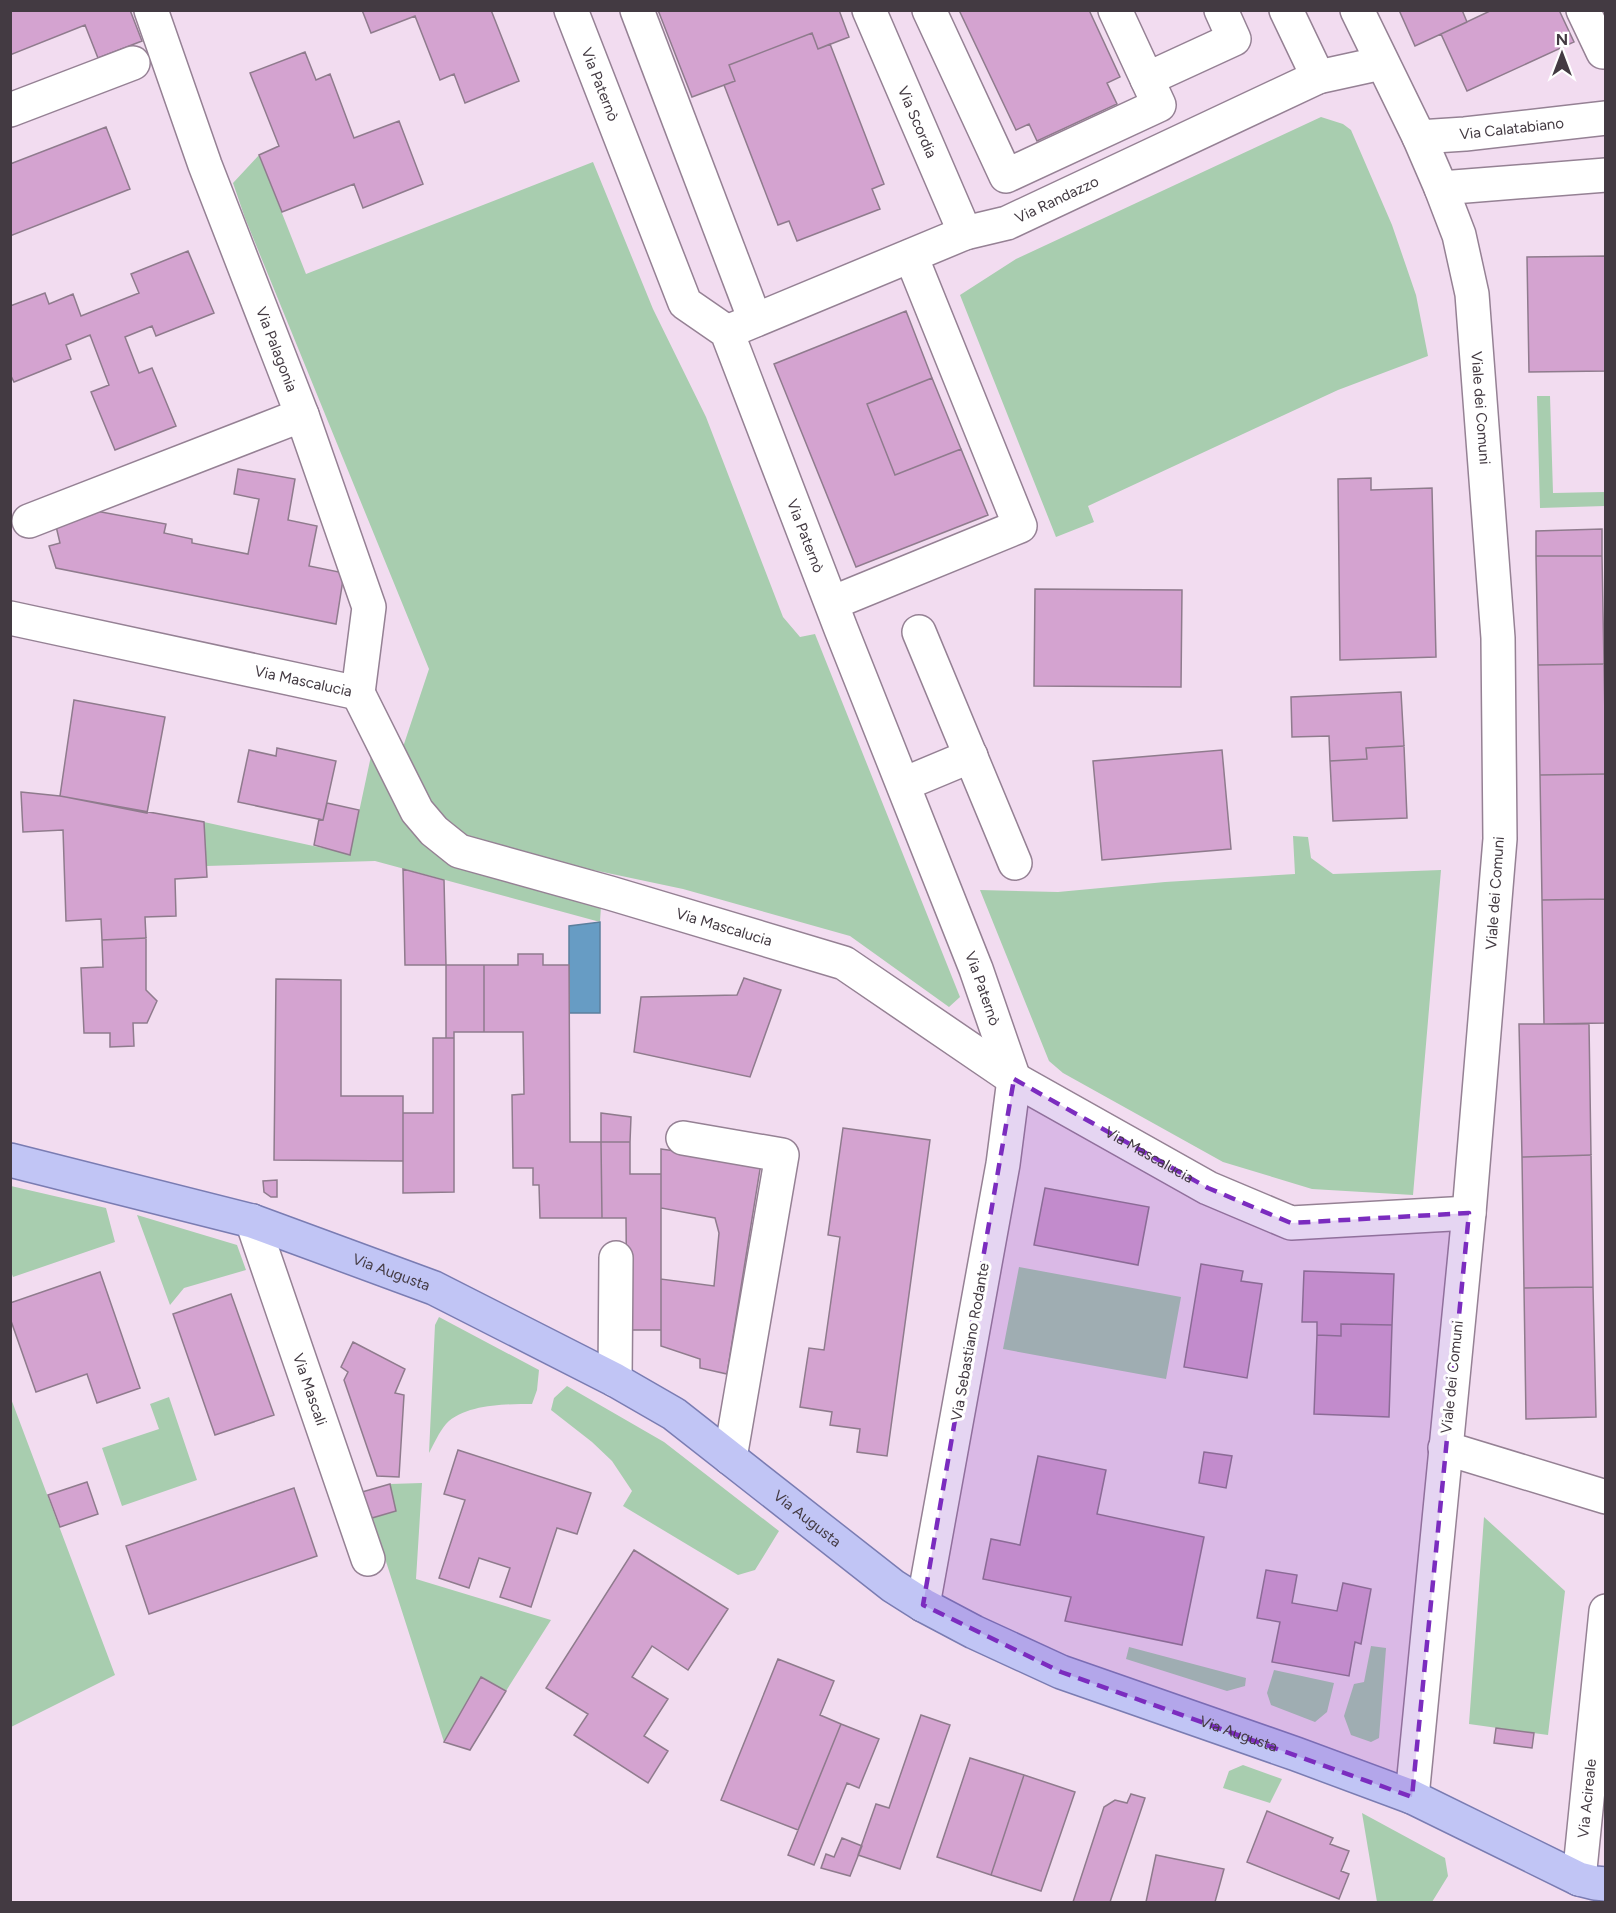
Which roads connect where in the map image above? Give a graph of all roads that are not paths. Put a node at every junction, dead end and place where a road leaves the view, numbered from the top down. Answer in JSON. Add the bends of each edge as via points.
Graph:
{"nodes":[{"id":1,"x":151,"y":10,"type":"edge"},
{"id":2,"x":572,"y":10,"type":"edge"},
{"id":3,"x":637,"y":10,"type":"edge"},
{"id":4,"x":869,"y":10,"type":"edge"},
{"id":5,"x":929,"y":10,"type":"edge"},
{"id":6,"x":1115,"y":10,"type":"edge"},
{"id":7,"x":1221,"y":10,"type":"edge"},
{"id":8,"x":1286,"y":10,"type":"edge"},
{"id":9,"x":1357,"y":10,"type":"edge"},
{"id":10,"x":1583,"y":10,"type":"edge"},
{"id":11,"x":1604,"y":52,"type":"edge"},
{"id":12,"x":133,"y":63,"type":"dead end"},
{"id":13,"x":1382,"y":63,"type":"junction"},
{"id":14,"x":1318,"y":77,"type":"junction"},
{"id":15,"x":1147,"y":79,"type":"junction"},
{"id":16,"x":10,"y":110,"type":"edge"},
{"id":17,"x":1605,"y":118,"type":"edge"},
{"id":18,"x":1419,"y":137,"type":"junction"},
{"id":19,"x":1605,"y":175,"type":"edge"},
{"id":20,"x":1441,"y":188,"type":"junction"},
{"id":21,"x":964,"y":233,"type":"junction"},
{"id":22,"x":912,"y":255,"type":"junction"},
{"id":23,"x":741,"y":326,"type":"junction"},
{"id":24,"x":302,"y":415,"type":"junction"},
{"id":25,"x":29,"y":521,"type":"dead end"},
{"id":26,"x":832,"y":603,"type":"junction"},
{"id":27,"x":10,"y":618,"type":"edge"},
{"id":28,"x":919,"y":632,"type":"dead end"},
{"id":29,"x":358,"y":693,"type":"junction"},
{"id":30,"x":971,"y":756,"type":"junction"},
{"id":31,"x":904,"y":784,"type":"junction"},
{"id":32,"x":1016,"y":863,"type":"dead end"},
{"id":33,"x":1014,"y":1079,"type":"junction"},
{"id":34,"x":683,"y":1138,"type":"dead end"},
{"id":35,"x":10,"y":1160,"type":"edge"},
{"id":36,"x":1469,"y":1213,"type":"junction"},
{"id":37,"x":252,"y":1221,"type":"junction"},
{"id":38,"x":616,"y":1258,"type":"dead end"},
{"id":39,"x":615,"y":1380,"type":"junction"},
{"id":40,"x":1445,"y":1448,"type":"junction"},
{"id":41,"x":730,"y":1458,"type":"junction"},
{"id":42,"x":1605,"y":1497,"type":"edge"},
{"id":43,"x":368,"y":1559,"type":"dead end"},
{"id":44,"x":922,"y":1605,"type":"junction"},
{"id":45,"x":1605,"y":1611,"type":"edge"},
{"id":46,"x":1412,"y":1797,"type":"junction"},
{"id":47,"x":1596,"y":1883,"type":"edge"}],
"edges":[{"from":1,"to":24,"type":"street","name":"Via Palagonia","via":[[205,165]]},
{"from":2,"to":23,"type":"street","name":"Via Paternò","via":[[685,303]]},
{"from":3,"to":23,"type":"street","name":"Via Paternò"},
{"from":4,"to":21,"type":"street","name":"Via Scordia"},
{"from":5,"to":15,"type":"street","via":[[1006,176],[1159,105]]},
{"from":6,"to":15,"type":"street"},
{"from":7,"to":15,"type":"street","via":[[1234,39]]},
{"from":8,"to":14,"type":"street"},
{"from":9,"to":13,"type":"street","name":"Viale dei Comuni"},
{"from":10,"to":11,"type":"street"},
{"from":12,"to":16,"type":"street"},
{"from":13,"to":14,"type":"street","name":"Via Randazzo"},
{"from":13,"to":18,"type":"street","name":"Viale dei Comuni"},
{"from":14,"to":21,"type":"street","name":"Via Randazzo","via":[[1007,223]]},
{"from":17,"to":18,"type":"street","name":"Via Calatabiano"},
{"from":18,"to":20,"type":"street","name":"Viale dei Comuni"},
{"from":19,"to":20,"type":"street"},
{"from":20,"to":36,"type":"street","name":"Viale dei Comuni","via":[[1459,235],[1472,294],[1498,638],[1500,839]]},
{"from":21,"to":22,"type":"street","name":"Via Randazzo"},
{"from":22,"to":23,"type":"street","name":"Via Randazzo"},
{"from":22,"to":26,"type":"street","via":[[1020,526]]},
{"from":23,"to":26,"type":"street","name":"Via Paternò"},
{"from":24,"to":25,"type":"street"},
{"from":24,"to":29,"type":"street","name":"Via Palagonia","via":[[369,607]]},
{"from":26,"to":31,"type":"street","name":"Via Paternò"},
{"from":27,"to":29,"type":"street","name":"Via Mascalucia"},
{"from":28,"to":30,"type":"street"},
{"from":29,"to":33,"type":"street","name":"Via Mascalucia","via":[[417,811],[459,851],[844,963]]},
{"from":30,"to":31,"type":"street"},
{"from":30,"to":32,"type":"street"},
{"from":31,"to":33,"type":"street","name":"Via Paternò"},
{"from":33,"to":36,"type":"street","name":"Via Mascalucia","via":[[1208,1188],[1291,1223]]},
{"from":33,"to":44,"type":"street","name":"Via Sebastiano Rodante","via":[[1003,1164]]},
{"from":34,"to":41,"type":"street","via":[[782,1155]]},
{"from":35,"to":37,"type":"main road","name":"Via Augusta"},
{"from":36,"to":40,"type":"street","name":"Viale dei Comuni"},
{"from":37,"to":39,"type":"main road","name":"Via Augusta","via":[[434,1288]]},
{"from":37,"to":43,"type":"street","name":"Via Mascali"},
{"from":38,"to":39,"type":"street"},
{"from":39,"to":41,"type":"main road","name":"Via Augusta","via":[[674,1414]]},
{"from":40,"to":42,"type":"street"},
{"from":40,"to":46,"type":"street","name":"Viale dei Comuni"},
{"from":41,"to":44,"type":"main road","name":"Via Augusta"},
{"from":44,"to":46,"type":"main road","name":"Via Augusta","via":[[1061,1672]]},
{"from":45,"to":47,"type":"street","name":"Via Acireale"},
{"from":46,"to":47,"type":"main road","name":"Via Augusta"}]}
